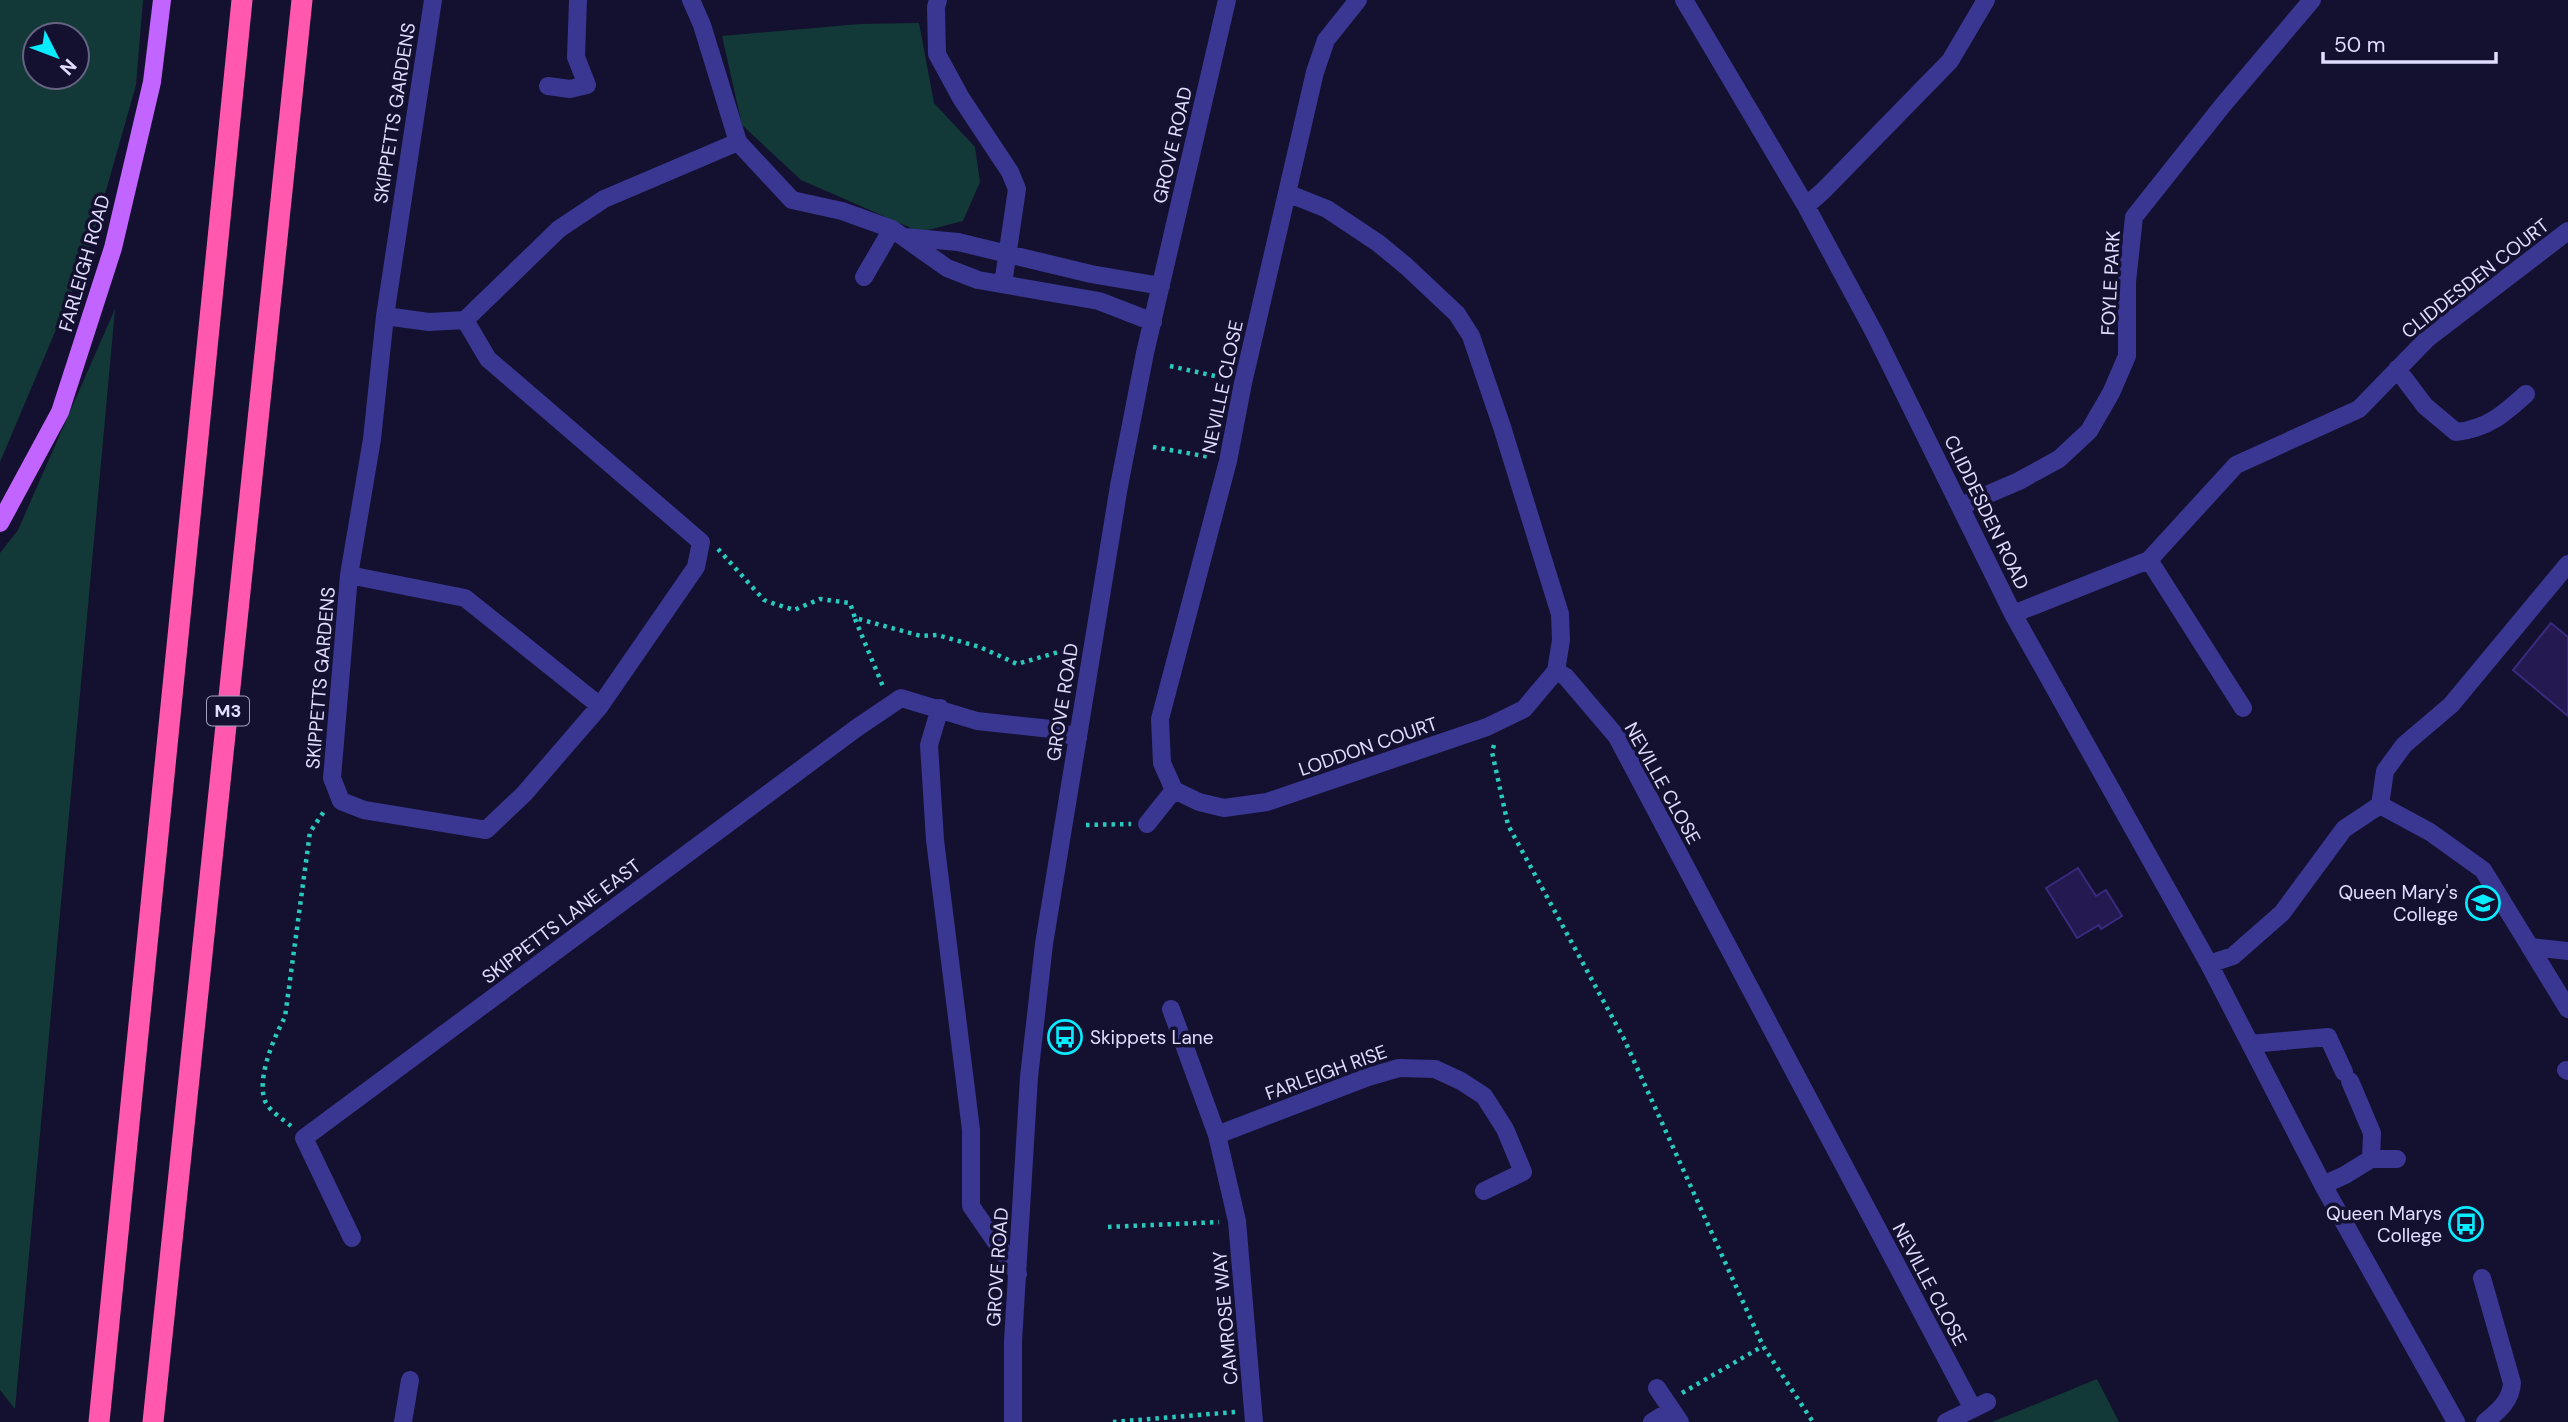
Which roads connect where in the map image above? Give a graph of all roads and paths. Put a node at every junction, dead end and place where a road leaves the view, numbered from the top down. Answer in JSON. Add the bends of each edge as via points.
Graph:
{"nodes":[{"id":1,"x":162,"y":0,"type":"edge"},
{"id":2,"x":242,"y":0,"type":"edge"},
{"id":3,"x":302,"y":0,"type":"edge"},
{"id":4,"x":433,"y":0,"type":"edge"},
{"id":5,"x":578,"y":0,"type":"edge"},
{"id":6,"x":691,"y":0,"type":"edge"},
{"id":7,"x":938,"y":0,"type":"edge"},
{"id":8,"x":1227,"y":0,"type":"edge"},
{"id":9,"x":1358,"y":0,"type":"edge"},
{"id":10,"x":1684,"y":0,"type":"edge"},
{"id":11,"x":1986,"y":0,"type":"edge"},
{"id":12,"x":2312,"y":0,"type":"edge"},
{"id":13,"x":548,"y":86,"type":"dead end"},
{"id":14,"x":738,"y":142,"type":"junction"},
{"id":15,"x":1287,"y":193,"type":"junction"},
{"id":16,"x":1806,"y":206,"type":"junction"},
{"id":17,"x":2568,"y":231,"type":"edge"},
{"id":18,"x":898,"y":233,"type":"junction"},
{"id":19,"x":1008,"y":255,"type":"junction"},
{"id":20,"x":864,"y":277,"type":"dead end"},
{"id":21,"x":1003,"y":284,"type":"junction"},
{"id":22,"x":1161,"y":286,"type":"junction"},
{"id":23,"x":385,"y":316,"type":"junction"},
{"id":24,"x":465,"y":320,"type":"junction"},
{"id":25,"x":1153,"y":322,"type":"junction"},
{"id":26,"x":1170,"y":366,"type":"dead end"},
{"id":27,"x":2397,"y":369,"type":"junction"},
{"id":28,"x":1207,"y":373,"type":"dead end"},
{"id":29,"x":2526,"y":394,"type":"dead end"},
{"id":30,"x":1153,"y":447,"type":"dead end"},
{"id":31,"x":1190,"y":453,"type":"dead end"},
{"id":32,"x":1961,"y":506,"type":"junction"},
{"id":33,"x":0,"y":523,"type":"edge"},
{"id":34,"x":717,"y":548,"type":"dead end"},
{"id":35,"x":2149,"y":560,"type":"junction"},
{"id":36,"x":2568,"y":564,"type":"edge"},
{"id":37,"x":349,"y":575,"type":"junction"},
{"id":38,"x":2013,"y":614,"type":"junction"},
{"id":39,"x":855,"y":618,"type":"junction"},
{"id":40,"x":1069,"y":649,"type":"dead end"},
{"id":41,"x":1556,"y":671,"type":"junction"},
{"id":42,"x":890,"y":705,"type":"junction"},
{"id":43,"x":600,"y":706,"type":"junction"},
{"id":44,"x":940,"y":708,"type":"junction"},
{"id":45,"x":2243,"y":708,"type":"dead end"},
{"id":46,"x":1078,"y":738,"type":"junction"},
{"id":47,"x":1494,"y":744,"type":"dead end"},
{"id":48,"x":1174,"y":790,"type":"junction"},
{"id":49,"x":341,"y":801,"type":"junction"},
{"id":50,"x":2380,"y":805,"type":"junction"},
{"id":51,"x":1147,"y":824,"type":"joint"},
{"id":52,"x":1086,"y":825,"type":"dead end"},
{"id":53,"x":2531,"y":947,"type":"junction"},
{"id":54,"x":2568,"y":951,"type":"edge"},
{"id":55,"x":2568,"y":959,"type":"edge"},
{"id":56,"x":2209,"y":964,"type":"junction"},
{"id":57,"x":2550,"y":978,"type":"junction"},
{"id":58,"x":1171,"y":1009,"type":"dead end"},
{"id":59,"x":2568,"y":1009,"type":"edge"},
{"id":60,"x":2250,"y":1044,"type":"junction"},
{"id":61,"x":1217,"y":1135,"type":"junction"},
{"id":62,"x":304,"y":1138,"type":"junction"},
{"id":63,"x":2371,"y":1159,"type":"junction"},
{"id":64,"x":2397,"y":1159,"type":"dead end"},
{"id":65,"x":2323,"y":1185,"type":"junction"},
{"id":66,"x":1484,"y":1191,"type":"dead end"},
{"id":67,"x":1237,"y":1221,"type":"junction"},
{"id":68,"x":1108,"y":1227,"type":"dead end"},
{"id":69,"x":352,"y":1238,"type":"dead end"},
{"id":70,"x":1018,"y":1273,"type":"junction"},
{"id":71,"x":2482,"y":1278,"type":"dead end"},
{"id":72,"x":1763,"y":1346,"type":"junction"},
{"id":73,"x":410,"y":1380,"type":"dead end"},
{"id":74,"x":1668,"y":1405,"type":"edge"},
{"id":75,"x":1254,"y":1416,"type":"edge"},
{"id":76,"x":99,"y":1422,"type":"edge"},
{"id":77,"x":153,"y":1422,"type":"edge"},
{"id":78,"x":403,"y":1422,"type":"edge"},
{"id":79,"x":1013,"y":1422,"type":"edge"},
{"id":80,"x":1113,"y":1422,"type":"edge"},
{"id":81,"x":1652,"y":1422,"type":"edge"},
{"id":82,"x":1813,"y":1422,"type":"edge"},
{"id":83,"x":1946,"y":1422,"type":"edge"},
{"id":84,"x":2456,"y":1422,"type":"edge"},
{"id":85,"x":2485,"y":1422,"type":"edge"}],
"edges":[{"from":1,"to":33,"type":"main road","name":"FARLEIGH ROAD","via":[[152,82],[113,248],[60,412]]},
{"from":2,"to":76,"type":"highway"},
{"from":3,"to":77,"type":"highway","number":"M3"},
{"from":4,"to":23,"type":"street","name":"SKIPPETTS GARDENS"},
{"from":5,"to":13,"type":"street","via":[[576,57],[587,85],[570,89]]},
{"from":6,"to":14,"type":"street"},
{"from":7,"to":19,"type":"street","via":[[937,54],[1017,189]]},
{"from":8,"to":22,"type":"street","name":"GROVE ROAD"},
{"from":9,"to":15,"type":"street","name":"NEVILLE CLOSE","via":[[1326,40]]},
{"from":10,"to":16,"type":"street","name":"CLIDDESDEN ROAD"},
{"from":11,"to":16,"type":"street","via":[[1950,61]]},
{"from":12,"to":32,"type":"street","name":"FOYLE PARK","via":[[2134,216],[2127,282],[2127,356],[2089,431],[2059,459]]},
{"from":14,"to":18,"type":"street","via":[[792,200],[842,211]]},
{"from":14,"to":24,"type":"street","via":[[604,199],[559,229]]},
{"from":15,"to":41,"type":"street","via":[[1327,209],[1378,243],[1457,314],[1471,335],[1560,614]]},
{"from":15,"to":48,"type":"street","name":"NEVILLE CLOSE","via":[[1228,461],[1160,719],[1162,763]]},
{"from":16,"to":32,"type":"street","name":"CLIDDESDEN ROAD"},
{"from":17,"to":27,"type":"street","name":"CLIDDESDEN COURT","via":[[2428,338]]},
{"from":18,"to":19,"type":"street"},
{"from":18,"to":20,"type":"street"},
{"from":18,"to":21,"type":"street","via":[[947,268]]},
{"from":19,"to":21,"type":"street"},
{"from":19,"to":22,"type":"street"},
{"from":21,"to":25,"type":"street","via":[[1099,301]]},
{"from":22,"to":25,"type":"street","name":"GROVE ROAD"},
{"from":23,"to":24,"type":"street","via":[[429,322]]},
{"from":23,"to":37,"type":"street","name":"SKIPPETTS GARDENS","via":[[372,439]]},
{"from":24,"to":43,"type":"street","via":[[488,359],[701,542],[695,567]]},
{"from":25,"to":46,"type":"street","name":"GROVE ROAD","via":[[1119,486]]},
{"from":26,"to":28,"type":"path"},
{"from":27,"to":29,"type":"street","via":[[2425,406],[2456,432],[2474,430],[2502,415]]},
{"from":27,"to":35,"type":"street","name":"CLIDDESDEN COURT","via":[[2360,409],[2236,464]]},
{"from":30,"to":31,"type":"path"},
{"from":32,"to":38,"type":"street","name":"CLIDDESDEN ROAD"},
{"from":34,"to":39,"type":"path","via":[[764,600],[794,610],[820,600],[850,603]]},
{"from":35,"to":38,"type":"street","name":"CLIDDESDEN COURT"},
{"from":35,"to":45,"type":"street"},
{"from":36,"to":50,"type":"street","via":[[2451,705],[2404,746],[2385,771]]},
{"from":37,"to":43,"type":"street","name":"SKIPPETTS GARDENS","via":[[465,598]]},
{"from":37,"to":49,"type":"street","name":"SKIPPETTS GARDENS","via":[[332,778]]},
{"from":38,"to":56,"type":"street","name":"CLIDDESDEN ROAD"},
{"from":39,"to":40,"type":"path","via":[[980,647],[1017,664]]},
{"from":39,"to":42,"type":"path"},
{"from":41,"to":48,"type":"street","name":"LODDON COURT","via":[[1524,709],[1487,727],[1278,799],[1224,808]]},
{"from":41,"to":83,"type":"street","name":"NEVILLE CLOSE","via":[[1617,737],[1980,1406]]},
{"from":42,"to":44,"type":"street","via":[[901,698]]},
{"from":42,"to":62,"type":"street","name":"SKIPPETTS LANE EAST"},
{"from":43,"to":49,"type":"street","via":[[524,794],[486,830],[364,810]]},
{"from":44,"to":46,"type":"street","via":[[977,722],[1051,729]]},
{"from":44,"to":70,"type":"street","via":[[929,745],[934,840],[971,1130],[971,1206]]},
{"from":46,"to":70,"type":"street","name":"GROVE ROAD","via":[[1029,1077]]},
{"from":47,"to":72,"type":"path","via":[[1508,825],[1624,1039]]},
{"from":48,"to":51,"type":"street"},
{"from":49,"to":62,"type":"path","via":[[324,811],[310,832],[285,1017],[262,1083],[267,1104]]},
{"from":50,"to":53,"type":"street","via":[[2430,832],[2483,870]]},
{"from":50,"to":56,"type":"street","via":[[2344,829],[2282,913],[2233,956]]},
{"from":51,"to":52,"type":"path"},
{"from":53,"to":54,"type":"street"},
{"from":53,"to":57,"type":"street"},
{"from":55,"to":57,"type":"street"},
{"from":56,"to":60,"type":"street","name":"CLIDDESDEN ROAD"},
{"from":57,"to":59,"type":"street"},
{"from":58,"to":61,"type":"street","name":"CAMROSE WAY"},
{"from":60,"to":63,"type":"street","via":[[2328,1038],[2372,1133]]},
{"from":60,"to":65,"type":"street","name":"CLIDDESDEN ROAD"},
{"from":61,"to":66,"type":"street","name":"FARLEIGH RISE","via":[[1368,1077],[1399,1068],[1434,1069],[1484,1096],[1506,1129],[1522,1172]]},
{"from":61,"to":67,"type":"street","name":"CAMROSE WAY"},
{"from":62,"to":69,"type":"street"},
{"from":63,"to":64,"type":"street"},
{"from":63,"to":65,"type":"street"},
{"from":65,"to":84,"type":"street","name":"CLIDDESDEN ROAD"},
{"from":67,"to":68,"type":"path"},
{"from":67,"to":75,"type":"street","name":"CAMROSE WAY"},
{"from":70,"to":79,"type":"street","name":"GROVE ROAD"},
{"from":71,"to":85,"type":"street","via":[[2512,1383],[2511,1395]]},
{"from":72,"to":74,"type":"path"},
{"from":72,"to":82,"type":"path"},
{"from":73,"to":78,"type":"street"},
{"from":74,"to":81,"type":"street"},
{"from":75,"to":80,"type":"path","name":"CAMROSE WAY"}]}
